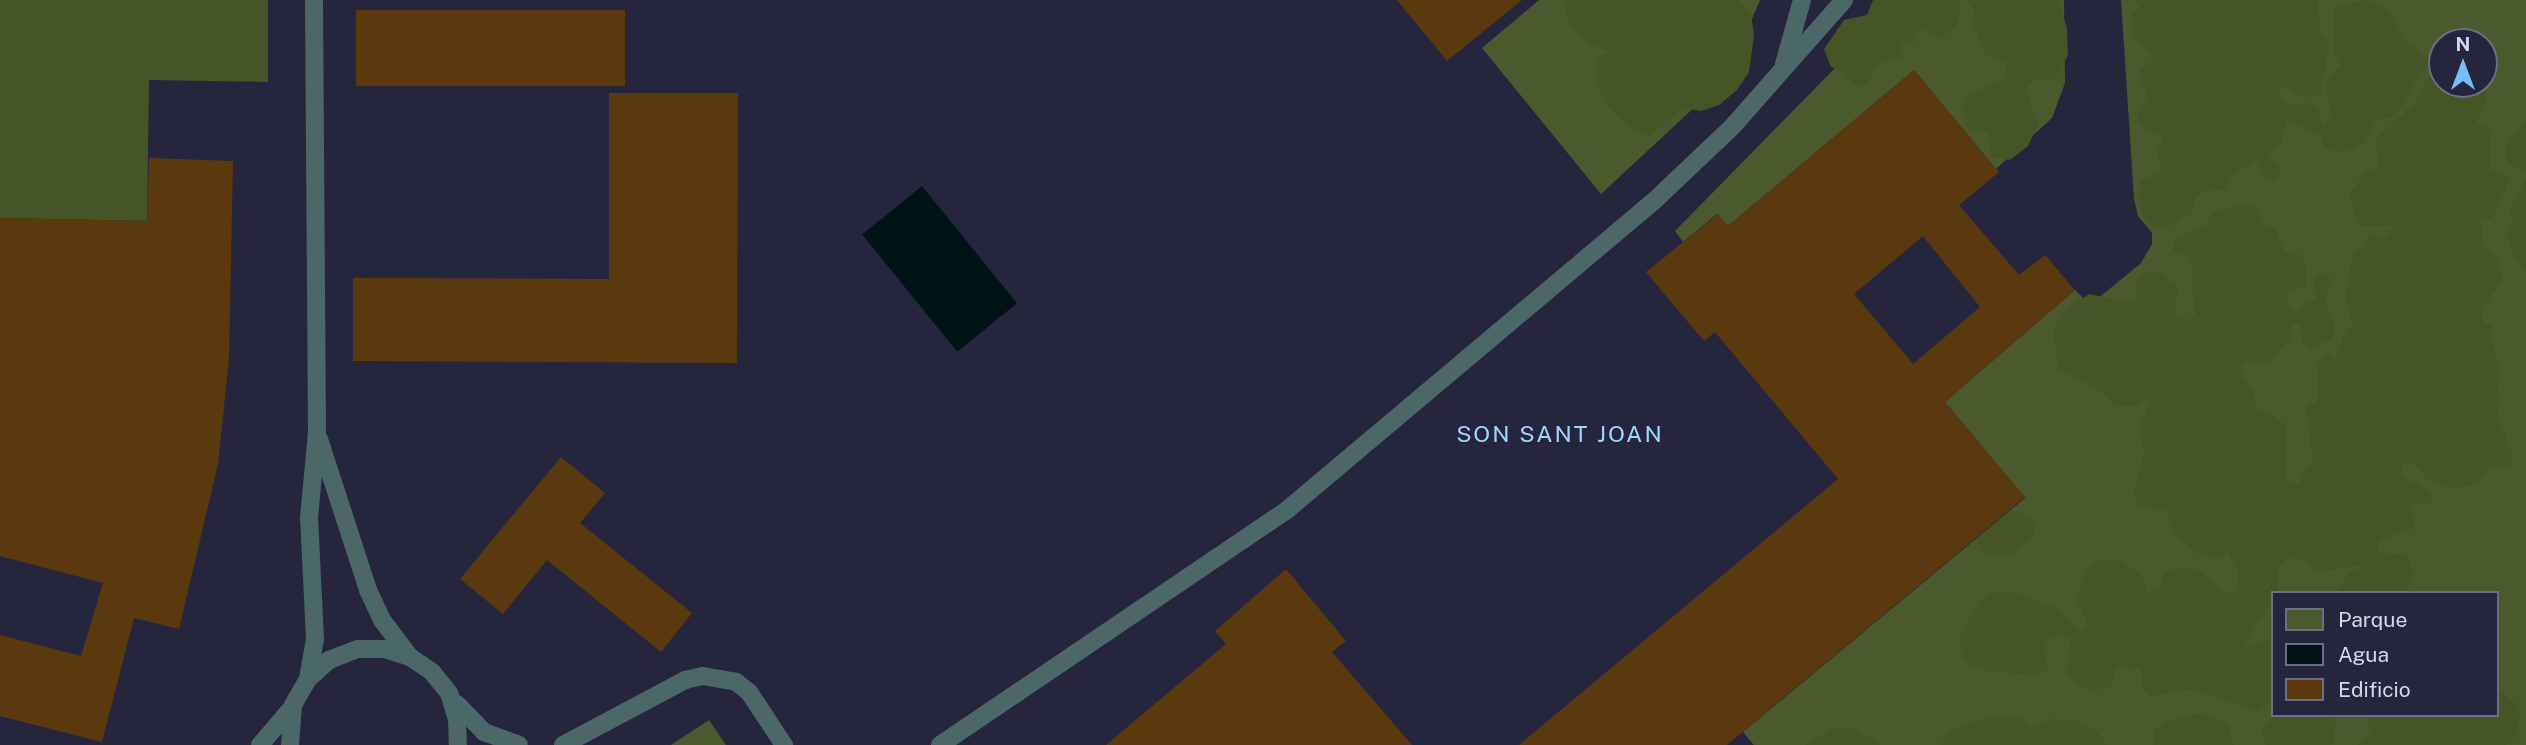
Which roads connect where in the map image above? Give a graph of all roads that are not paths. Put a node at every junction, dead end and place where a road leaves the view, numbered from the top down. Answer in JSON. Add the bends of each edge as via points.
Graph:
{"nodes":[{"id":1,"x":314,"y":0,"type":"edge"},
{"id":2,"x":1802,"y":0,"type":"edge"},
{"id":3,"x":1844,"y":0,"type":"edge"},
{"id":4,"x":1781,"y":74,"type":"junction"},
{"id":5,"x":317,"y":432,"type":"junction"},
{"id":6,"x":410,"y":657,"type":"junction"},
{"id":7,"x":308,"y":679,"type":"junction"},
{"id":8,"x":449,"y":693,"type":"junction"},
{"id":9,"x":293,"y":705,"type":"junction"},
{"id":10,"x":260,"y":745,"type":"edge"},
{"id":11,"x":290,"y":745,"type":"edge"},
{"id":12,"x":458,"y":745,"type":"edge"},
{"id":13,"x":519,"y":745,"type":"edge"},
{"id":14,"x":564,"y":745,"type":"edge"},
{"id":15,"x":784,"y":745,"type":"edge"},
{"id":16,"x":940,"y":745,"type":"edge"}],
"edges":[{"from":1,"to":5,"type":"lane"},
{"from":2,"to":4,"type":"lane"},
{"from":3,"to":4,"type":"lane"},
{"from":4,"to":16,"type":"lane","via":[[1655,200],[1287,510]]},
{"from":5,"to":6,"type":"lane","via":[[368,590],[382,620]]},
{"from":5,"to":7,"type":"lane","via":[[309,518],[315,639]]},
{"from":6,"to":7,"type":"lane","via":[[384,649],[358,649],[330,660]]},
{"from":6,"to":8,"type":"lane","via":[[432,672]]},
{"from":7,"to":9,"type":"lane"},
{"from":8,"to":12,"type":"lane"},
{"from":8,"to":13,"type":"lane","via":[[484,732]]},
{"from":9,"to":10,"type":"lane","via":[[278,729]]},
{"from":9,"to":11,"type":"lane"},
{"from":14,"to":15,"type":"lane","via":[[685,680],[703,676],[736,682],[749,692]]}]}
